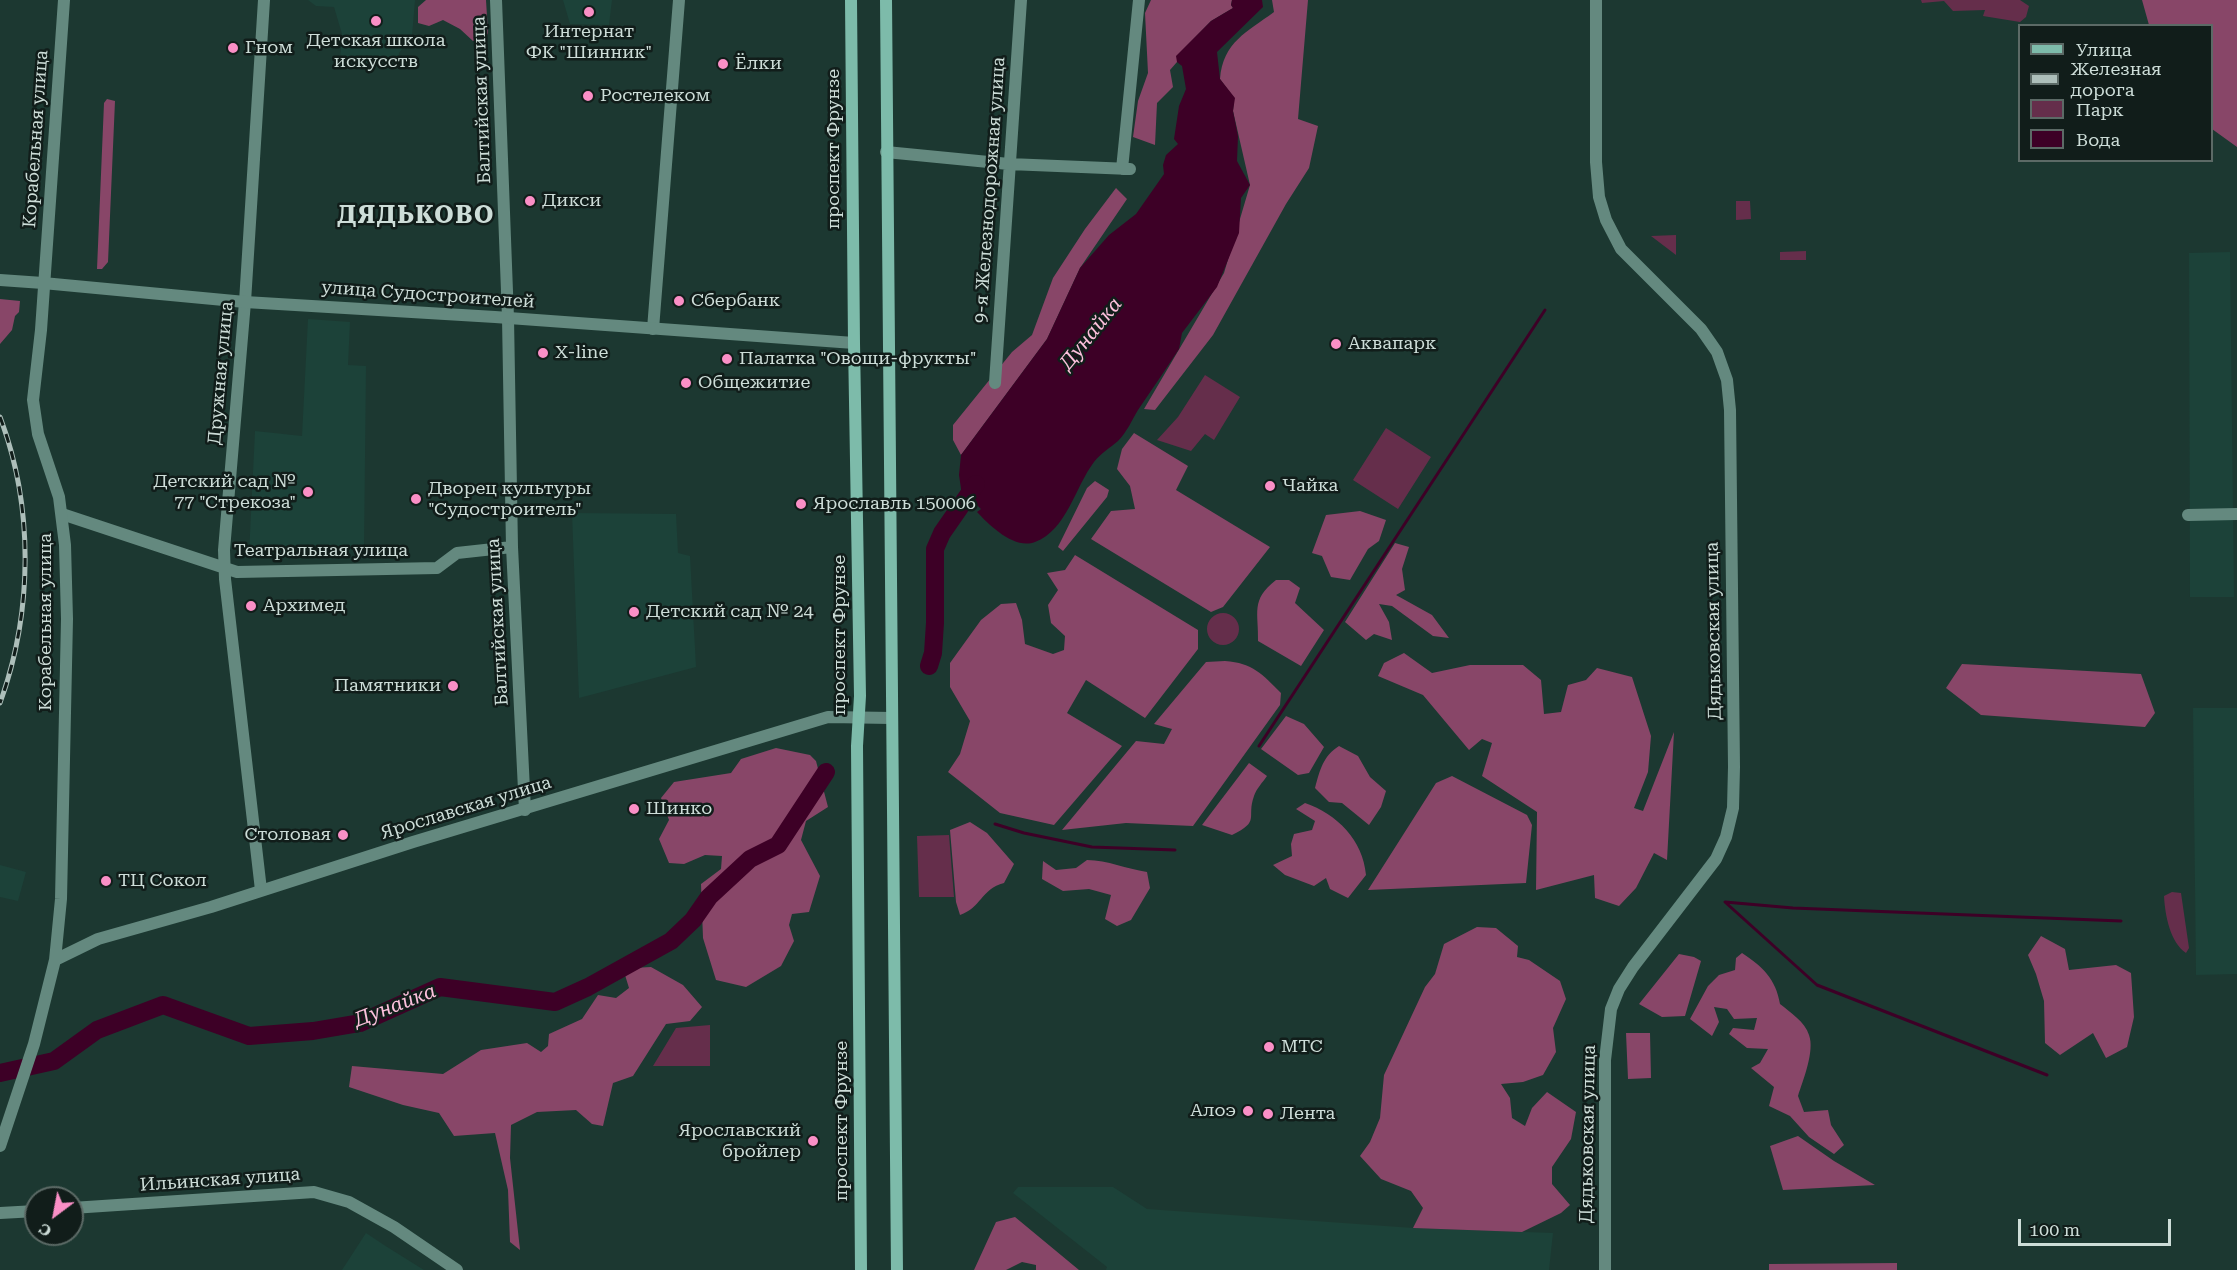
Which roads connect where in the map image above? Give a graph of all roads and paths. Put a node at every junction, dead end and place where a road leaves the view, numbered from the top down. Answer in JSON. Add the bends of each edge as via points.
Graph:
{"nodes":[{"id":1,"x":64,"y":0,"type":"edge"},
{"id":2,"x":264,"y":0,"type":"edge"},
{"id":3,"x":496,"y":0,"type":"edge"},
{"id":4,"x":679,"y":0,"type":"edge"},
{"id":5,"x":851,"y":0,"type":"edge"},
{"id":6,"x":886,"y":0,"type":"edge"},
{"id":7,"x":1021,"y":0,"type":"edge"},
{"id":8,"x":1139,"y":0,"type":"edge"},
{"id":9,"x":1596,"y":0,"type":"edge"},
{"id":10,"x":886,"y":152,"type":"junction"},
{"id":11,"x":1009,"y":164,"type":"junction"},
{"id":12,"x":0,"y":280,"type":"edge"},
{"id":13,"x":43,"y":283,"type":"junction"},
{"id":14,"x":245,"y":302,"type":"junction"},
{"id":15,"x":508,"y":318,"type":"junction"},
{"id":16,"x":653,"y":329,"type":"junction"},
{"id":17,"x":854,"y":343,"type":"junction"},
{"id":18,"x":995,"y":383,"type":"dead end"},
{"id":19,"x":62,"y":514,"type":"junction"},
{"id":20,"x":2237,"y":514,"type":"edge"},
{"id":21,"x":2188,"y":515,"type":"dead end"},
{"id":22,"x":512,"y":548,"type":"junction"},
{"id":23,"x":225,"y":570,"type":"junction"},
{"id":24,"x":859,"y":716,"type":"junction"},
{"id":25,"x":892,"y":718,"type":"junction"},
{"id":26,"x":525,"y":810,"type":"junction"},
{"id":27,"x":261,"y":890,"type":"junction"},
{"id":28,"x":56,"y":960,"type":"junction"},
{"id":29,"x":0,"y":1146,"type":"edge"},
{"id":30,"x":84,"y":1207,"type":"edge"},
{"id":31,"x":24,"y":1212,"type":"edge"},
{"id":32,"x":0,"y":1213,"type":"edge"},
{"id":33,"x":457,"y":1270,"type":"edge"},
{"id":34,"x":861,"y":1270,"type":"edge"},
{"id":35,"x":897,"y":1270,"type":"edge"},
{"id":36,"x":1605,"y":1270,"type":"edge"}],
"edges":[{"from":1,"to":13,"type":"street","name":"Корабельная улица"},
{"from":2,"to":14,"type":"street","name":"Дружная улица"},
{"from":3,"to":15,"type":"street","name":"Балтийская улица"},
{"from":4,"to":16,"type":"street"},
{"from":5,"to":17,"type":"main road","name":"проспект Фрунзе"},
{"from":6,"to":10,"type":"main road"},
{"from":7,"to":11,"type":"street","name":"9-я Железнодорожная улица"},
{"from":8,"to":11,"type":"street","via":[[1126,169]]},
{"from":9,"to":36,"type":"street","name":"Дядьковская улица","via":[[1596,162],[1606,220],[1621,249],[1701,328],[1717,352],[1727,380],[1733,744],[1733,808],[1716,859],[1633,967],[1611,1009],[1605,1060]]},
{"from":10,"to":11,"type":"street"},
{"from":10,"to":25,"type":"main road"},
{"from":11,"to":18,"type":"street","name":"9-я Железнодорожная улица"},
{"from":12,"to":13,"type":"street","name":"улица Судостроителей"},
{"from":13,"to":14,"type":"street","name":"улица Судостроителей"},
{"from":13,"to":19,"type":"street","name":"Корабельная улица","via":[[34,415]]},
{"from":14,"to":15,"type":"street","name":"улица Судостроителей"},
{"from":14,"to":23,"type":"street","name":"Дружная улица"},
{"from":15,"to":16,"type":"street","name":"улица Судостроителей"},
{"from":15,"to":22,"type":"street","name":"Балтийская улица"},
{"from":16,"to":17,"type":"street","name":"улица Судостроителей"},
{"from":17,"to":24,"type":"main road","name":"проспект Фрунзе"},
{"from":19,"to":23,"type":"street","name":"Театральная улица"},
{"from":19,"to":28,"type":"street","name":"Корабельная улица","via":[[67,620],[61,899]]},
{"from":20,"to":21,"type":"street"},
{"from":22,"to":23,"type":"street","name":"Театральная улица","via":[[457,554],[437,568]]},
{"from":22,"to":26,"type":"street","name":"Балтийская улица"},
{"from":23,"to":27,"type":"street","name":"Дружная улица"},
{"from":24,"to":25,"type":"street","name":"Ярославская улица"},
{"from":24,"to":26,"type":"street","name":"Ярославская улица","via":[[828,717]]},
{"from":24,"to":34,"type":"main road","name":"проспект Фрунзе"},
{"from":25,"to":35,"type":"main road"},
{"from":26,"to":27,"type":"street","name":"Ярославская улица"},
{"from":27,"to":28,"type":"street","name":"Ярославская улица","via":[[98,939]]},
{"from":28,"to":29,"type":"street","name":"Корабельная улица","via":[[34,1044]]},
{"from":30,"to":33,"type":"street","name":"Ильинская улица","via":[[314,1192],[349,1202]]},
{"from":31,"to":32,"type":"street"}]}
